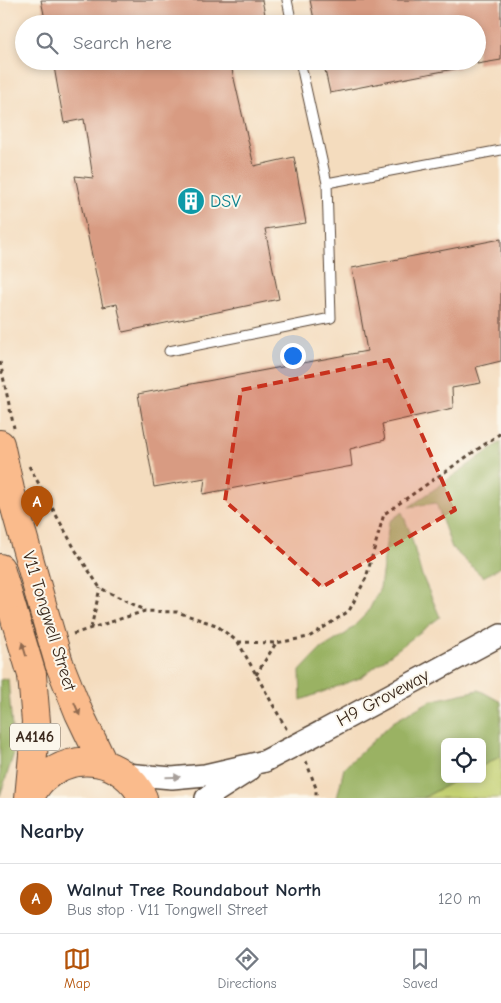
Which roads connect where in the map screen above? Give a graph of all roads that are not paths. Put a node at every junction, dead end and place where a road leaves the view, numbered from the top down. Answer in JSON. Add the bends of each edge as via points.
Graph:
{"nodes":[{"id":1,"x":286,"y":0,"type":"edge"},
{"id":2,"x":290,"y":15,"type":"edge"},
{"id":3,"x":302,"y":70,"type":"edge"},
{"id":4,"x":501,"y":150,"type":"edge"},
{"id":5,"x":327,"y":183,"type":"junction"},
{"id":6,"x":169,"y":351,"type":"dead end"},
{"id":7,"x":8,"y":439,"type":"edge"},
{"id":8,"x":0,"y":568,"type":"edge"},
{"id":9,"x":501,"y":636,"type":"edge"},
{"id":10,"x":265,"y":761,"type":"junction"},
{"id":11,"x":114,"y":768,"type":"junction"},
{"id":12,"x":29,"y":798,"type":"edge"},
{"id":13,"x":143,"y":798,"type":"edge"},
{"id":14,"x":206,"y":798,"type":"edge"}],
"edges":[{"from":1,"to":2,"type":"lane"},
{"from":3,"to":5,"type":"lane"},
{"from":4,"to":5,"type":"lane"},
{"from":5,"to":6,"type":"lane","via":[[331,318]]},
{"from":7,"to":11,"type":"highway","name":"V11 Tongwell Street","number":"A4146","one_way":true,"bridge":true,"via":[[10,490],[59,663],[79,713]]},
{"from":12,"to":8,"type":"highway","name":"V11 Tongwell Street","number":"A4146","one_way":true,"bridge":true,"via":[[36,722],[32,675]]},
{"from":9,"to":10,"type":"street","name":"H9 Groveway","bridge":true},
{"from":11,"to":10,"type":"street","name":"H9 Groveway","one_way":true,"via":[[172,778],[205,775]]},
{"from":10,"to":14,"type":"street","name":"H9 Groveway"},
{"from":11,"to":12,"type":"highway","number":"A4146","via":[[81,761],[60,767],[42,780]]},
{"from":11,"to":13,"type":"highway","number":"A4146","via":[[138,788]]}]}
